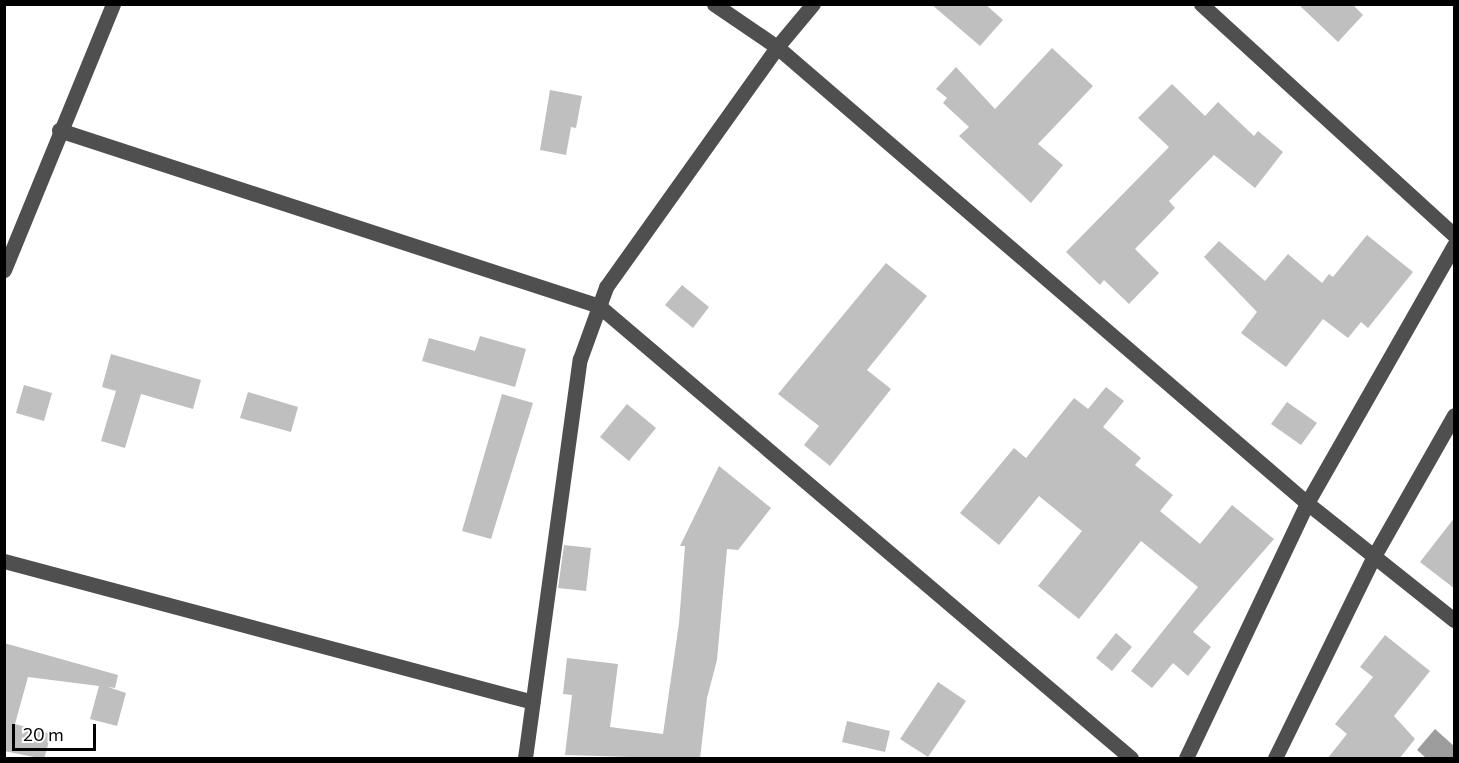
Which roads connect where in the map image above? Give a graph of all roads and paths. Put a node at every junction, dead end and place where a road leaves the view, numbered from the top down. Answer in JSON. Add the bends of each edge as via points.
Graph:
{"nodes":[{"id":1,"x":113,"y":4,"type":"edge"},
{"id":2,"x":714,"y":4,"type":"edge"},
{"id":3,"x":813,"y":4,"type":"edge"},
{"id":4,"x":1201,"y":4,"type":"edge"},
{"id":5,"x":777,"y":47,"type":"junction"},
{"id":6,"x":59,"y":130,"type":"junction"},
{"id":7,"x":1455,"y":235,"type":"edge"},
{"id":8,"x":1455,"y":245,"type":"edge"},
{"id":9,"x":4,"y":270,"type":"edge"},
{"id":10,"x":599,"y":306,"type":"junction"},
{"id":11,"x":1455,"y":415,"type":"edge"},
{"id":12,"x":1307,"y":503,"type":"junction"},
{"id":13,"x":1374,"y":556,"type":"junction"},
{"id":14,"x":4,"y":561,"type":"edge"},
{"id":15,"x":1455,"y":620,"type":"edge"},
{"id":16,"x":533,"y":702,"type":"junction"},
{"id":17,"x":525,"y":759,"type":"edge"},
{"id":18,"x":1131,"y":759,"type":"edge"},
{"id":19,"x":1186,"y":759,"type":"edge"},
{"id":20,"x":1275,"y":759,"type":"edge"}],
"edges":[{"from":1,"to":6,"type":"street"},
{"from":2,"to":5,"type":"street"},
{"from":3,"to":5,"type":"street"},
{"from":4,"to":7,"type":"street"},
{"from":5,"to":10,"type":"street","via":[[606,287]]},
{"from":5,"to":12,"type":"street"},
{"from":6,"to":9,"type":"street"},
{"from":6,"to":10,"type":"street"},
{"from":8,"to":12,"type":"street"},
{"from":10,"to":16,"type":"street","via":[[580,359]]},
{"from":10,"to":18,"type":"street"},
{"from":11,"to":13,"type":"street"},
{"from":12,"to":13,"type":"street"},
{"from":12,"to":19,"type":"street"},
{"from":13,"to":15,"type":"street"},
{"from":13,"to":20,"type":"street"},
{"from":14,"to":16,"type":"street"},
{"from":16,"to":17,"type":"street"}]}
